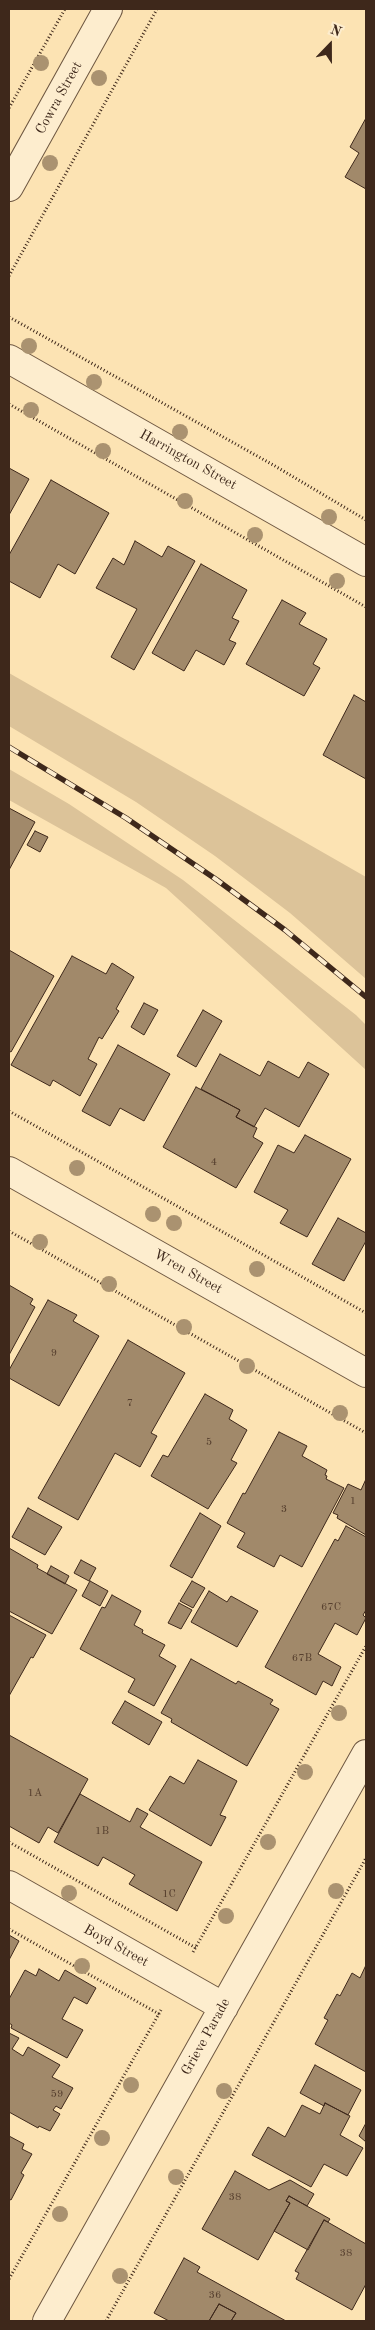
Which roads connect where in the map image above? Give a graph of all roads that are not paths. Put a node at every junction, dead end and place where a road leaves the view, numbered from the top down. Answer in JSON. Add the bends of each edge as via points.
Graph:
{"nodes":[{"id":1,"x":108,"y":9,"type":"edge"},
{"id":2,"x":9,"y":187,"type":"edge"},
{"id":3,"x":9,"y":359,"type":"edge"},
{"id":4,"x":366,"y":562,"type":"edge"},
{"id":5,"x":9,"y":1171,"type":"edge"},
{"id":6,"x":366,"y":1373,"type":"edge"},
{"id":7,"x":366,"y":1754,"type":"edge"},
{"id":8,"x":9,"y":1885,"type":"edge"},
{"id":9,"x":224,"y":2006,"type":"junction"},
{"id":10,"x":47,"y":2321,"type":"edge"}],
"edges":[{"from":1,"to":2,"type":"street","name":"Cowra Street"},
{"from":3,"to":4,"type":"street","name":"Harrington Street"},
{"from":5,"to":6,"type":"street","name":"Wren Street"},
{"from":7,"to":9,"type":"street","name":"Grieve Parade"},
{"from":8,"to":9,"type":"street","name":"Boyd Street"},
{"from":9,"to":10,"type":"street","name":"Grieve Parade"}]}
